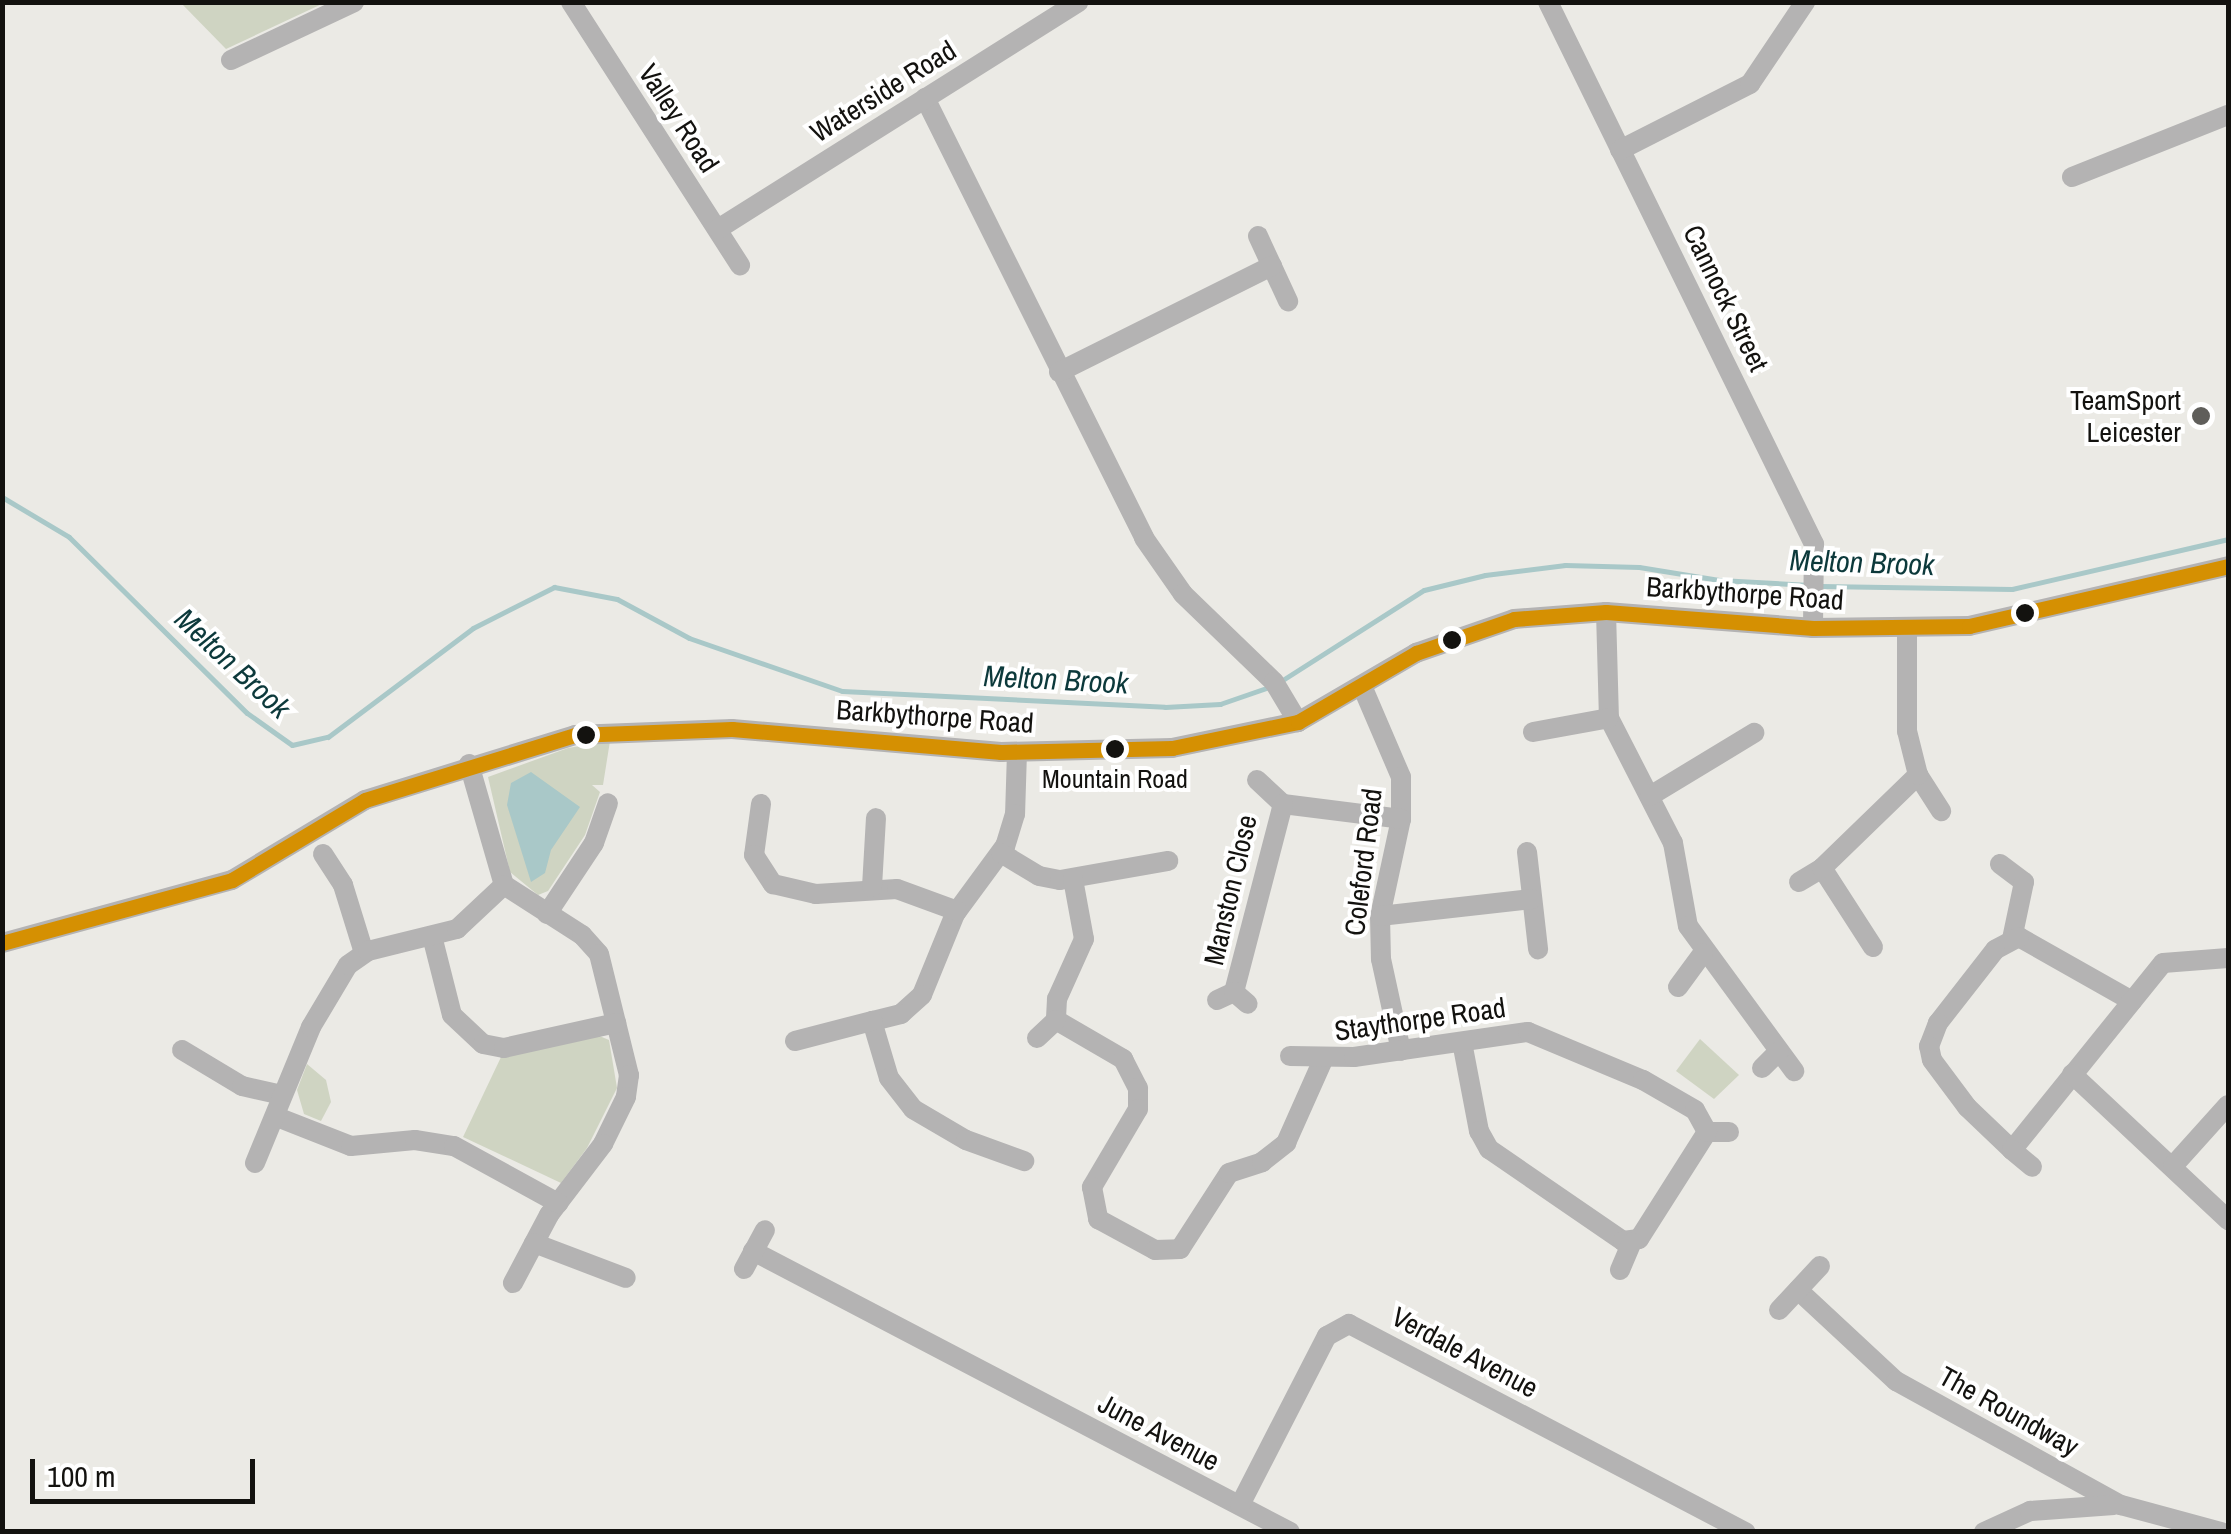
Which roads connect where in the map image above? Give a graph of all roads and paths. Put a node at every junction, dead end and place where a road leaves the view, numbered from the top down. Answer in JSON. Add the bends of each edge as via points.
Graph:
{"nodes":[{"id":1,"x":354,"y":2,"type":"edge"},
{"id":2,"x":571,"y":2,"type":"edge"},
{"id":3,"x":1078,"y":2,"type":"edge"},
{"id":4,"x":1548,"y":2,"type":"edge"},
{"id":5,"x":1805,"y":2,"type":"edge"},
{"id":6,"x":231,"y":60,"type":"dead end"},
{"id":7,"x":925,"y":98,"type":"junction"},
{"id":8,"x":2228,"y":114,"type":"edge"},
{"id":9,"x":1620,"y":150,"type":"junction"},
{"id":10,"x":2072,"y":177,"type":"dead end"},
{"id":11,"x":718,"y":228,"type":"junction"},
{"id":12,"x":1258,"y":236,"type":"dead end"},
{"id":13,"x":740,"y":264,"type":"dead end"},
{"id":14,"x":1272,"y":266,"type":"junction"},
{"id":15,"x":1288,"y":301,"type":"dead end"},
{"id":16,"x":1059,"y":372,"type":"junction"},
{"id":17,"x":2228,"y":566,"type":"edge"},
{"id":18,"x":1606,"y":612,"type":"junction"},
{"id":19,"x":1813,"y":628,"type":"junction"},
{"id":20,"x":1908,"y":628,"type":"junction"},
{"id":21,"x":1362,"y":686,"type":"junction"},
{"id":22,"x":1608,"y":718,"type":"junction"},
{"id":23,"x":1298,"y":722,"type":"junction"},
{"id":24,"x":1740,"y":730,"type":"dead end"},
{"id":25,"x":1534,"y":732,"type":"dead end"},
{"id":26,"x":1017,"y":752,"type":"junction"},
{"id":27,"x":469,"y":764,"type":"junction"},
{"id":28,"x":1918,"y":775,"type":"junction"},
{"id":29,"x":1256,"y":780,"type":"dead end"},
{"id":30,"x":1650,"y":796,"type":"junction"},
{"id":31,"x":762,"y":804,"type":"dead end"},
{"id":32,"x":1283,"y":804,"type":"junction"},
{"id":33,"x":1942,"y":811,"type":"dead end"},
{"id":34,"x":876,"y":813,"type":"dead end"},
{"id":35,"x":610,"y":816,"type":"dead end"},
{"id":36,"x":1402,"y":820,"type":"junction"},
{"id":37,"x":1527,"y":852,"type":"dead end"},
{"id":38,"x":324,"y":853,"type":"dead end"},
{"id":39,"x":1001,"y":854,"type":"junction"},
{"id":40,"x":1168,"y":860,"type":"dead end"},
{"id":41,"x":2000,"y":864,"type":"dead end"},
{"id":42,"x":1822,"y":868,"type":"junction"},
{"id":43,"x":1073,"y":879,"type":"junction"},
{"id":44,"x":1799,"y":882,"type":"dead end"},
{"id":45,"x":504,"y":885,"type":"junction"},
{"id":46,"x":872,"y":887,"type":"junction"},
{"id":47,"x":1532,"y":899,"type":"junction"},
{"id":48,"x":957,"y":911,"type":"junction"},
{"id":49,"x":547,"y":914,"type":"junction"},
{"id":50,"x":1380,"y":916,"type":"junction"},
{"id":51,"x":432,"y":936,"type":"junction"},
{"id":52,"x":2012,"y":939,"type":"junction"},
{"id":53,"x":2,"y":943,"type":"edge"},
{"id":54,"x":1873,"y":947,"type":"dead end"},
{"id":55,"x":1538,"y":950,"type":"dead end"},
{"id":56,"x":364,"y":953,"type":"junction"},
{"id":57,"x":1703,"y":953,"type":"junction"},
{"id":58,"x":2228,"y":958,"type":"edge"},
{"id":59,"x":1678,"y":987,"type":"dead end"},
{"id":60,"x":1233,"y":999,"type":"dead end"},
{"id":61,"x":2132,"y":1001,"type":"junction"},
{"id":62,"x":1056,"y":1020,"type":"junction"},
{"id":63,"x":872,"y":1021,"type":"junction"},
{"id":64,"x":616,"y":1023,"type":"junction"},
{"id":65,"x":1036,"y":1038,"type":"dead end"},
{"id":66,"x":808,"y":1042,"type":"dead end"},
{"id":67,"x":1462,"y":1042,"type":"junction"},
{"id":68,"x":182,"y":1050,"type":"dead end"},
{"id":69,"x":1401,"y":1051,"type":"junction"},
{"id":70,"x":1779,"y":1051,"type":"junction"},
{"id":71,"x":1290,"y":1056,"type":"dead end"},
{"id":72,"x":1324,"y":1060,"type":"junction"},
{"id":73,"x":1762,"y":1068,"type":"dead end"},
{"id":74,"x":1794,"y":1071,"type":"dead end"},
{"id":75,"x":2072,"y":1074,"type":"junction"},
{"id":76,"x":282,"y":1095,"type":"junction"},
{"id":77,"x":2228,"y":1106,"type":"edge"},
{"id":78,"x":277,"y":1117,"type":"junction"},
{"id":79,"x":1707,"y":1132,"type":"junction"},
{"id":80,"x":1730,"y":1132,"type":"dead end"},
{"id":81,"x":2012,"y":1150,"type":"junction"},
{"id":82,"x":1024,"y":1161,"type":"dead end"},
{"id":83,"x":255,"y":1163,"type":"dead end"},
{"id":84,"x":2173,"y":1166,"type":"junction"},
{"id":85,"x":2032,"y":1167,"type":"dead end"},
{"id":86,"x":558,"y":1203,"type":"junction"},
{"id":87,"x":2228,"y":1220,"type":"edge"},
{"id":88,"x":765,"y":1230,"type":"dead end"},
{"id":89,"x":534,"y":1242,"type":"junction"},
{"id":90,"x":1632,"y":1242,"type":"junction"},
{"id":91,"x":1820,"y":1266,"type":"dead end"},
{"id":92,"x":1620,"y":1270,"type":"dead end"},
{"id":93,"x":612,"y":1279,"type":"dead end"},
{"id":94,"x":513,"y":1283,"type":"dead end"},
{"id":95,"x":1798,"y":1290,"type":"junction"},
{"id":96,"x":1779,"y":1310,"type":"dead end"},
{"id":97,"x":2055,"y":1468,"type":"junction"},
{"id":98,"x":2121,"y":1505,"type":"junction"},
{"id":99,"x":1240,"y":1506,"type":"junction"},
{"id":100,"x":2053,"y":1507,"type":"junction"},
{"id":101,"x":2226,"y":1531,"type":"edge"},
{"id":102,"x":1290,"y":1532,"type":"edge"},
{"id":103,"x":1746,"y":1532,"type":"edge"},
{"id":104,"x":1984,"y":1532,"type":"edge"}],
"edges":[{"from":1,"to":6,"type":"street"},
{"from":2,"to":11,"type":"street","name":"Valley Road"},
{"from":3,"to":7,"type":"street","name":"Waterside Road"},
{"from":4,"to":9,"type":"street","name":"Cannock Street"},
{"from":5,"to":9,"type":"street","via":[[1750,84]]},
{"from":7,"to":11,"type":"street","name":"Waterside Road"},
{"from":7,"to":16,"type":"street"},
{"from":8,"to":10,"type":"street"},
{"from":9,"to":19,"type":"street","name":"Cannock Street","via":[[1814,544]]},
{"from":11,"to":13,"type":"street","name":"Valley Road"},
{"from":12,"to":14,"type":"street"},
{"from":14,"to":15,"type":"street"},
{"from":14,"to":16,"type":"street"},
{"from":16,"to":23,"type":"street","via":[[1170,579],[1266,674]]},
{"from":17,"to":20,"type":"street","name":"Barkbythorpe Road","via":[[1969,626]]},
{"from":18,"to":19,"type":"street","name":"Barkbythorpe Road"},
{"from":18,"to":21,"type":"street","name":"Barkbythorpe Road","via":[[1555,613],[1461,633]]},
{"from":18,"to":22,"type":"street"},
{"from":19,"to":20,"type":"street","name":"Barkbythorpe Road"},
{"from":20,"to":28,"type":"street","via":[[1907,730]]},
{"from":21,"to":23,"type":"street","name":"Barkbythorpe Road"},
{"from":21,"to":36,"type":"street","name":"Coleford Road","via":[[1396,755]]},
{"from":22,"to":25,"type":"street"},
{"from":22,"to":30,"type":"street"},
{"from":23,"to":26,"type":"street","name":"Barkbythorpe Road","via":[[1172,748]]},
{"from":24,"to":30,"type":"street"},
{"from":26,"to":27,"type":"street","name":"Barkbythorpe Road","via":[[648,728],[576,735]]},
{"from":26,"to":39,"type":"street","via":[[1013,822]]},
{"from":27,"to":45,"type":"street"},
{"from":27,"to":53,"type":"street","name":"Barkbythorpe Road","via":[[365,800],[242,876]]},
{"from":28,"to":33,"type":"street"},
{"from":28,"to":42,"type":"street"},
{"from":29,"to":32,"type":"street","name":"Manston Close"},
{"from":30,"to":57,"type":"street","via":[[1673,843],[1688,926]]},
{"from":31,"to":46,"type":"street","via":[[747,854],[763,874],[785,889],[816,894]]},
{"from":32,"to":36,"type":"street","name":"Manston Close"},
{"from":32,"to":60,"type":"street","name":"Manston Close","via":[[1272,825]]},
{"from":34,"to":46,"type":"street"},
{"from":35,"to":49,"type":"street"},
{"from":36,"to":50,"type":"street","name":"Coleford Road"},
{"from":37,"to":47,"type":"street"},
{"from":38,"to":56,"type":"street","via":[[343,885]]},
{"from":39,"to":43,"type":"street","via":[[1038,876]]},
{"from":39,"to":48,"type":"street"},
{"from":40,"to":43,"type":"street","via":[[1130,874]]},
{"from":41,"to":52,"type":"street","via":[[2024,882]]},
{"from":42,"to":44,"type":"street"},
{"from":42,"to":54,"type":"street"},
{"from":43,"to":62,"type":"street","via":[[1084,938],[1057,999]]},
{"from":45,"to":49,"type":"street"},
{"from":45,"to":51,"type":"street","via":[[462,926]]},
{"from":46,"to":48,"type":"street","via":[[916,893]]},
{"from":47,"to":50,"type":"street"},
{"from":47,"to":55,"type":"street"},
{"from":48,"to":63,"type":"street","via":[[922,995],[901,1014]]},
{"from":49,"to":64,"type":"street","via":[[596,949]]},
{"from":50,"to":69,"type":"street","name":"Coleford Road","via":[[1381,959]]},
{"from":51,"to":56,"type":"street"},
{"from":51,"to":64,"type":"street","via":[[456,1022],[483,1044],[504,1048]]},
{"from":52,"to":61,"type":"street","via":[[2047,947]]},
{"from":52,"to":81,"type":"street","via":[[1994,950],[1938,1023],[1929,1046],[1967,1107]]},
{"from":56,"to":76,"type":"street","via":[[345,969],[314,1022]]},
{"from":57,"to":59,"type":"street"},
{"from":57,"to":70,"type":"street"},
{"from":58,"to":61,"type":"street","via":[[2163,964]]},
{"from":61,"to":75,"type":"street"},
{"from":62,"to":65,"type":"street"},
{"from":62,"to":72,"type":"street","via":[[1124,1059],[1134,1072],[1138,1109],[1112,1147],[1091,1198],[1098,1219],[1155,1250],[1180,1249],[1229,1173],[1262,1162],[1286,1144]]},
{"from":63,"to":66,"type":"street"},
{"from":63,"to":82,"type":"street","via":[[899,1094],[926,1120],[969,1132]]},
{"from":64,"to":86,"type":"street","via":[[628,1068],[626,1097],[597,1153]]},
{"from":67,"to":69,"type":"street","name":"Staythorpe Road"},
{"from":67,"to":79,"type":"street","name":"Staythorpe Road","via":[[1504,1032],[1564,1042],[1694,1110]]},
{"from":67,"to":90,"type":"street","via":[[1479,1132],[1489,1150],[1612,1238]]},
{"from":68,"to":76,"type":"street","via":[[242,1086]]},
{"from":69,"to":72,"type":"street","name":"Staythorpe Road"},
{"from":70,"to":73,"type":"street"},
{"from":70,"to":74,"type":"street"},
{"from":71,"to":72,"type":"street","name":"Staythorpe Road"},
{"from":75,"to":81,"type":"street"},
{"from":75,"to":84,"type":"street"},
{"from":76,"to":78,"type":"street"},
{"from":77,"to":84,"type":"street"},
{"from":78,"to":83,"type":"street"},
{"from":78,"to":86,"type":"street","via":[[351,1146],[411,1140],[454,1146]]},
{"from":79,"to":80,"type":"street"},
{"from":79,"to":90,"type":"street"},
{"from":81,"to":85,"type":"street"},
{"from":84,"to":87,"type":"street"},
{"from":86,"to":89,"type":"street"},
{"from":88,"to":99,"type":"street","name":"June Avenue","via":[[748,1260],[1006,1375]]},
{"from":89,"to":93,"type":"street"},
{"from":89,"to":94,"type":"street"},
{"from":90,"to":92,"type":"street"},
{"from":91,"to":95,"type":"street"},
{"from":95,"to":96,"type":"street"},
{"from":95,"to":97,"type":"street","name":"The Roundway","via":[[1877,1369]]},
{"from":97,"to":98,"type":"street","name":"The Roundway"},
{"from":97,"to":100,"type":"street"},
{"from":98,"to":100,"type":"street"},
{"from":98,"to":101,"type":"street","name":"The Roundway"},
{"from":99,"to":102,"type":"street","name":"June Avenue"},
{"from":99,"to":103,"type":"street","name":"Verdale Avenue","via":[[1327,1336],[1349,1324]]},
{"from":100,"to":104,"type":"street"}]}
